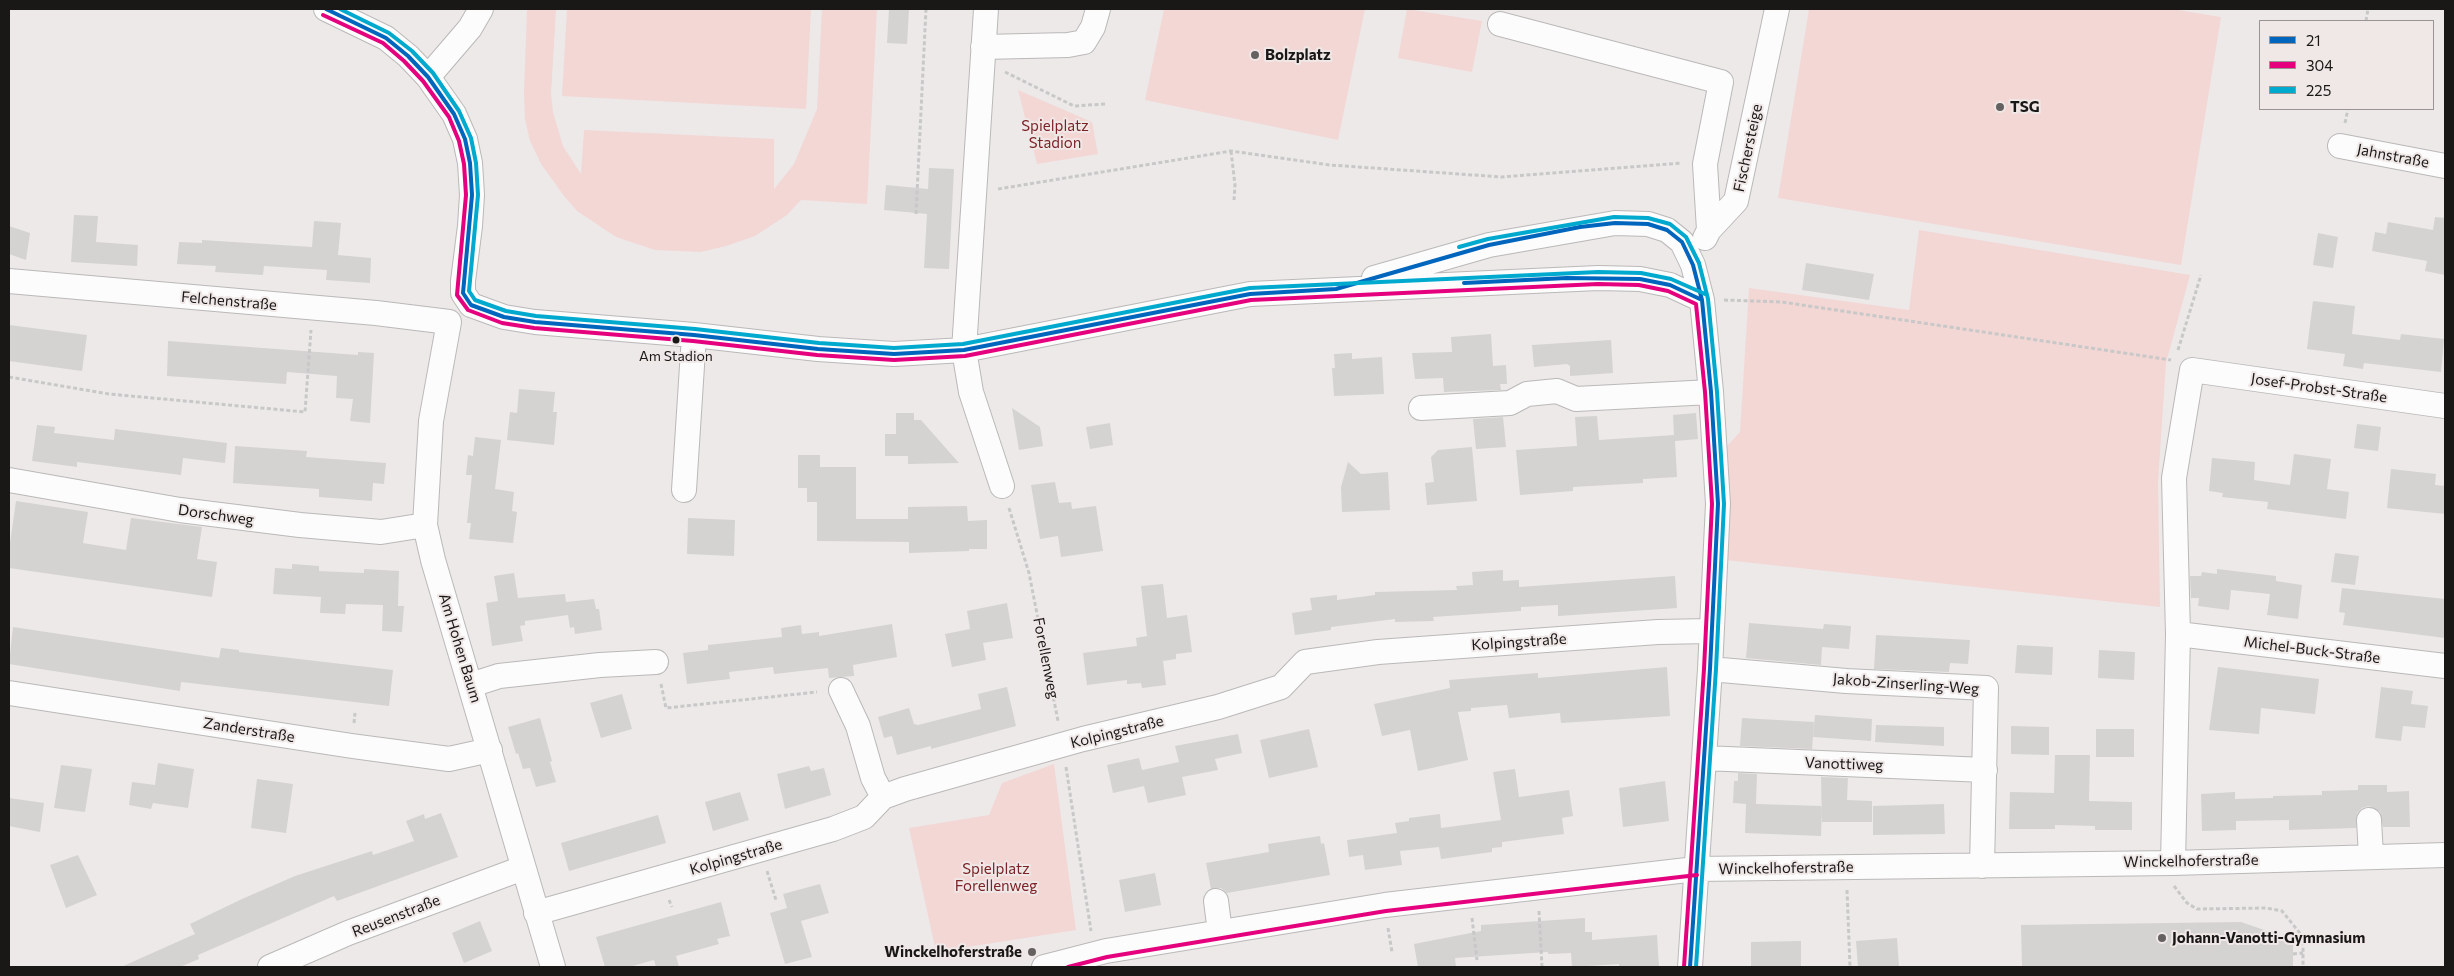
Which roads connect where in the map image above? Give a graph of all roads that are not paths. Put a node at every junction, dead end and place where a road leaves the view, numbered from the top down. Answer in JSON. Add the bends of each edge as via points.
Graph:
{"nodes":[{"id":1,"x":326,"y":9,"type":"edge"},
{"id":2,"x":481,"y":9,"type":"edge"},
{"id":3,"x":986,"y":9,"type":"edge"},
{"id":4,"x":1098,"y":9,"type":"edge"},
{"id":5,"x":1777,"y":9,"type":"edge"},
{"id":6,"x":1500,"y":24,"type":"dead end"},
{"id":7,"x":983,"y":54,"type":"junction"},
{"id":8,"x":428,"y":77,"type":"junction"},
{"id":9,"x":2340,"y":146,"type":"dead end"},
{"id":10,"x":2445,"y":166,"type":"edge"},
{"id":11,"x":1709,"y":230,"type":"junction"},
{"id":12,"x":1693,"y":265,"type":"junction"},
{"id":13,"x":9,"y":282,"type":"edge"},
{"id":14,"x":1336,"y":289,"type":"junction"},
{"id":15,"x":1702,"y":300,"type":"junction"},
{"id":16,"x":471,"y":305,"type":"junction"},
{"id":17,"x":449,"y":322,"type":"junction"},
{"id":18,"x":694,"y":335,"type":"junction"},
{"id":19,"x":964,"y":350,"type":"junction"},
{"id":20,"x":1711,"y":392,"type":"junction"},
{"id":21,"x":2445,"y":406,"type":"edge"},
{"id":22,"x":1421,"y":408,"type":"dead end"},
{"id":23,"x":9,"y":480,"type":"edge"},
{"id":24,"x":1002,"y":486,"type":"road end"},
{"id":25,"x":684,"y":490,"type":"dead end"},
{"id":26,"x":425,"y":525,"type":"junction"},
{"id":27,"x":1711,"y":631,"type":"junction"},
{"id":28,"x":2178,"y":634,"type":"junction"},
{"id":29,"x":656,"y":662,"type":"dead end"},
{"id":30,"x":2445,"y":666,"type":"edge"},
{"id":31,"x":1710,"y":669,"type":"junction"},
{"id":32,"x":471,"y":685,"type":"junction"},
{"id":33,"x":841,"y":690,"type":"road end"},
{"id":34,"x":9,"y":693,"type":"edge"},
{"id":35,"x":490,"y":750,"type":"junction"},
{"id":36,"x":1704,"y":758,"type":"junction"},
{"id":37,"x":1985,"y":770,"type":"junction"},
{"id":38,"x":883,"y":797,"type":"junction"},
{"id":39,"x":2369,"y":820,"type":"dead end"},
{"id":40,"x":2371,"y":856,"type":"junction"},
{"id":41,"x":2445,"y":856,"type":"edge"},
{"id":42,"x":1982,"y":866,"type":"junction"},
{"id":43,"x":523,"y":868,"type":"junction"},
{"id":44,"x":1696,"y":869,"type":"junction"},
{"id":45,"x":2173,"y":873,"type":"junction"},
{"id":46,"x":1216,"y":900,"type":"dead end"},
{"id":47,"x":536,"y":912,"type":"junction"},
{"id":48,"x":1220,"y":932,"type":"junction"},
{"id":49,"x":1108,"y":959,"type":"edge"},
{"id":50,"x":270,"y":967,"type":"edge"},
{"id":51,"x":553,"y":967,"type":"edge"},
{"id":52,"x":1044,"y":967,"type":"edge"},
{"id":53,"x":1690,"y":967,"type":"edge"}],
"edges":[{"from":1,"to":8,"type":"street","via":[[386,38]]},
{"from":2,"to":8,"type":"street","via":[[470,28]]},
{"from":3,"to":7,"type":"street"},
{"from":4,"to":7,"type":"street","via":[[1084,42]]},
{"from":5,"to":11,"type":"street","name":"Fischersteige","via":[[1736,201]]},
{"from":6,"to":11,"type":"street","via":[[1721,82],[1705,164]]},
{"from":7,"to":19,"type":"street"},
{"from":8,"to":16,"type":"street","via":[[454,114],[465,139],[470,163],[470,218],[463,293]]},
{"from":9,"to":10,"type":"street","name":"Jahnstraße"},
{"from":11,"to":12,"type":"street","name":"Fischersteige"},
{"from":12,"to":14,"type":"street","via":[[1682,242],[1667,230],[1648,224],[1616,223],[1489,245]]},
{"from":12,"to":15,"type":"street"},
{"from":13,"to":17,"type":"street","name":"Felchenstraße"},
{"from":14,"to":15,"type":"street","via":[[1567,278],[1640,279],[1670,285]]},
{"from":14,"to":19,"type":"street","via":[[1250,294]]},
{"from":15,"to":20,"type":"street"},
{"from":16,"to":17,"type":"street"},
{"from":16,"to":18,"type":"street","via":[[504,317],[535,322]]},
{"from":17,"to":26,"type":"street","name":"Am Hohen Baum","via":[[432,421]]},
{"from":18,"to":19,"type":"street","via":[[884,353]]},
{"from":18,"to":25,"type":"street"},
{"from":19,"to":24,"type":"street","via":[[971,392]]},
{"from":20,"to":22,"type":"street","via":[[1576,399],[1557,391],[1527,394],[1510,403]]},
{"from":20,"to":27,"type":"street","via":[[1718,504]]},
{"from":21,"to":28,"type":"street","name":"Josef-Probst-Straße","via":[[2183,365],[2174,478]]},
{"from":23,"to":26,"type":"street","name":"Dorschweg","via":[[180,510],[300,526],[381,532]]},
{"from":26,"to":32,"type":"street","name":"Am Hohen Baum"},
{"from":27,"to":31,"type":"street"},
{"from":27,"to":38,"type":"street","name":"Kolpingstraße","via":[[1378,652],[1305,662],[1281,687]]},
{"from":28,"to":30,"type":"street","name":"Michel-Buck-Straße"},
{"from":28,"to":45,"type":"street"},
{"from":29,"to":32,"type":"street","via":[[499,676]]},
{"from":31,"to":36,"type":"street"},
{"from":31,"to":37,"type":"street","name":"Jakob-Zinserling-Weg","via":[[1846,681],[1986,688]]},
{"from":32,"to":35,"type":"street","name":"Am Hohen Baum"},
{"from":33,"to":38,"type":"street","via":[[858,726],[873,778]]},
{"from":34,"to":35,"type":"street","name":"Zanderstraße","via":[[448,759]]},
{"from":35,"to":43,"type":"street","name":"Am Hohen Baum"},
{"from":36,"to":37,"type":"street","name":"Vanottiweg"},
{"from":36,"to":44,"type":"street"},
{"from":37,"to":42,"type":"street","name":"Jakob-Zinserling-Weg"},
{"from":38,"to":47,"type":"street","name":"Kolpingstraße","via":[[864,817],[833,829]]},
{"from":39,"to":40,"type":"street"},
{"from":40,"to":41,"type":"street","name":"Winckelhoferstraße"},
{"from":40,"to":45,"type":"street","name":"Winckelhoferstraße"},
{"from":42,"to":44,"type":"street","name":"Winckelhoferstraße"},
{"from":42,"to":45,"type":"street","name":"Winckelhoferstraße"},
{"from":43,"to":47,"type":"street","name":"Am Hohen Baum"},
{"from":43,"to":50,"type":"street","name":"Reusenstraße","via":[[348,933]]},
{"from":44,"to":48,"type":"street","name":"Winckelhoferstraße","via":[[1385,905]]},
{"from":44,"to":53,"type":"street"},
{"from":46,"to":48,"type":"street"},
{"from":47,"to":51,"type":"street","name":"Am Hohen Baum"},
{"from":48,"to":49,"type":"street","name":"Winckelhoferstraße"},
{"from":49,"to":52,"type":"street","name":"Winckelhoferstraße"}]}
